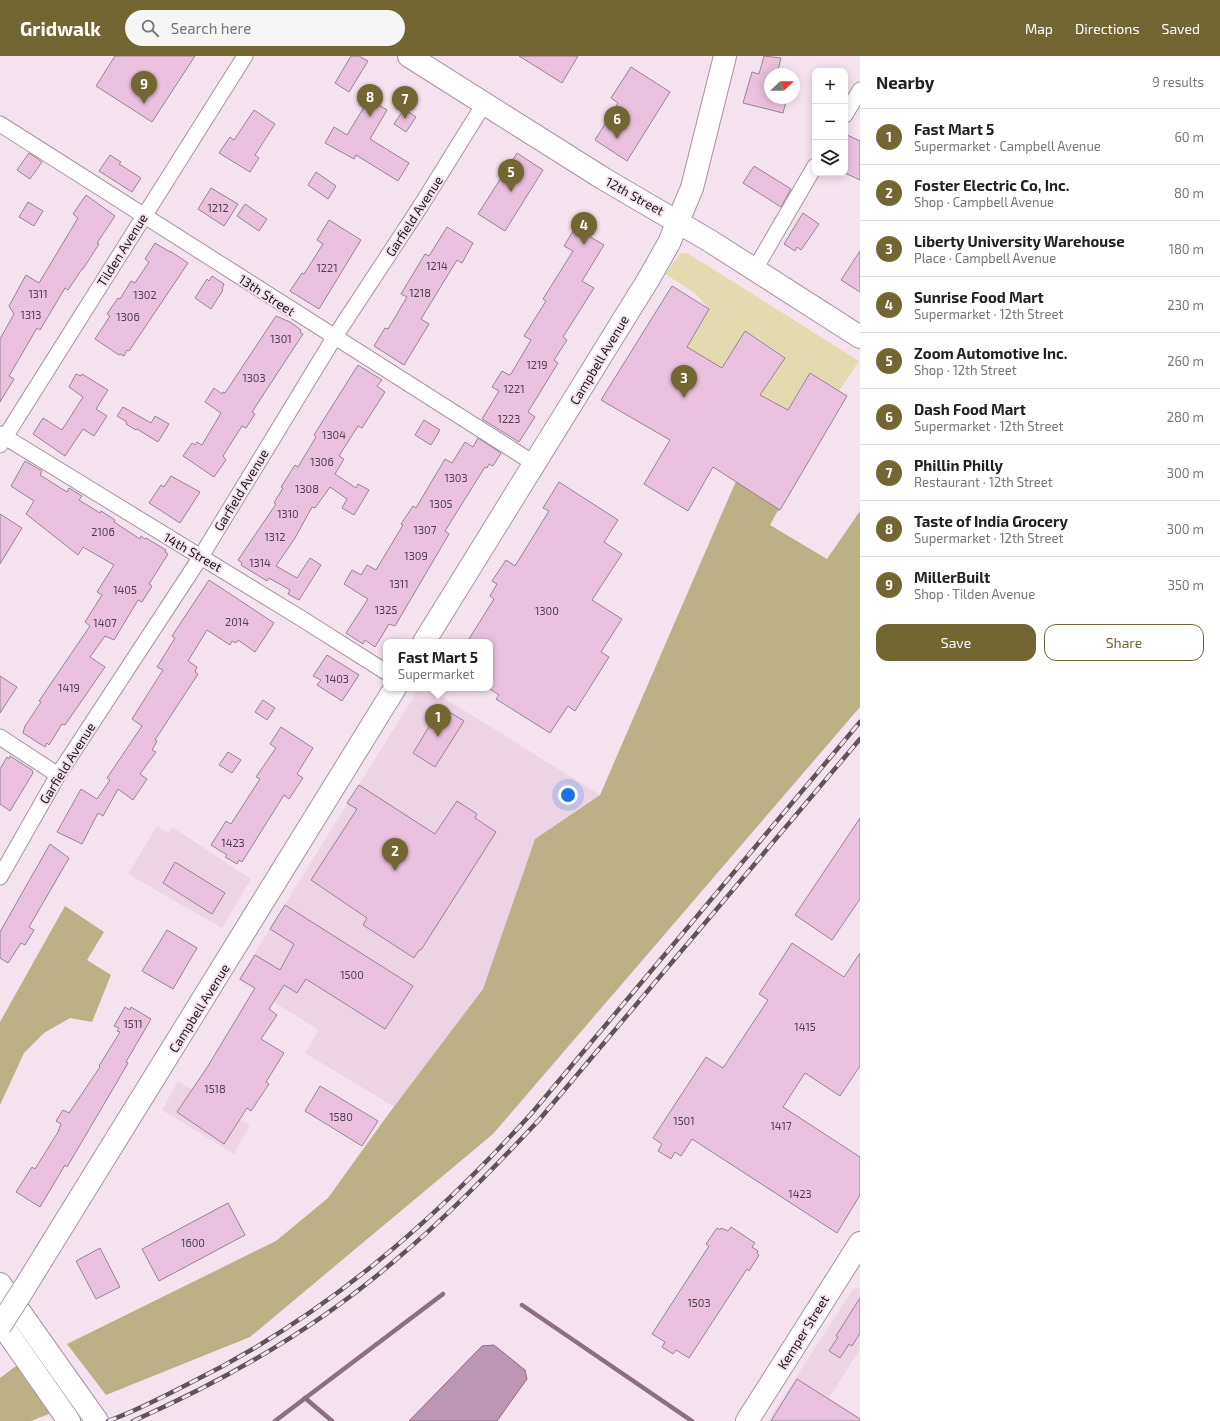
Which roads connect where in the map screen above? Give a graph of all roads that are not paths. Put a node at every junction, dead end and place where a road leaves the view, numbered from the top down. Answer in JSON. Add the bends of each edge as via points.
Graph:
{"nodes":[{"id":1,"x":245,"y":56,"type":"edge"},
{"id":2,"x":725,"y":56,"type":"edge"},
{"id":3,"x":419,"y":59,"type":"edge"},
{"id":4,"x":860,"y":90,"type":"edge"},
{"id":5,"x":484,"y":104,"type":"junction"},
{"id":6,"x":848,"y":110,"type":"edge"},
{"id":7,"x":0,"y":124,"type":"edge"},
{"id":8,"x":812,"y":171,"type":"edge"},
{"id":9,"x":144,"y":215,"type":"junction"},
{"id":10,"x":678,"y":221,"type":"junction"},
{"id":11,"x":755,"y":269,"type":"junction"},
{"id":12,"x":860,"y":337,"type":"edge"},
{"id":13,"x":334,"y":338,"type":"junction"},
{"id":14,"x":1,"y":439,"type":"edge"},
{"id":15,"x":535,"y":464,"type":"junction"},
{"id":16,"x":200,"y":558,"type":"junction"},
{"id":17,"x":426,"y":639,"type":"edge"},
{"id":18,"x":383,"y":670,"type":"edge"},
{"id":19,"x":393,"y":691,"type":"edge"},
{"id":20,"x":0,"y":737,"type":"edge"},
{"id":21,"x":58,"y":775,"type":"junction"},
{"id":22,"x":0,"y":877,"type":"edge"},
{"id":23,"x":856,"y":1256,"type":"edge"},
{"id":24,"x":0,"y":1284,"type":"edge"},
{"id":25,"x":0,"y":1322,"type":"edge"},
{"id":26,"x":0,"y":1326,"type":"edge"},
{"id":27,"x":69,"y":1421,"type":"edge"},
{"id":28,"x":97,"y":1421,"type":"edge"},
{"id":29,"x":747,"y":1421,"type":"edge"}],
"edges":[{"from":1,"to":9,"type":"street","name":"Tilden Avenue"},
{"from":2,"to":10,"type":"main road","name":"Campbell Avenue","via":[[692,188]]},
{"from":3,"to":5,"type":"main road","name":"12th Street"},
{"from":4,"to":6,"type":"street"},
{"from":5,"to":10,"type":"main road","name":"12th Street","via":[[604,179]]},
{"from":5,"to":13,"type":"street","name":"Garfield Avenue"},
{"from":7,"to":9,"type":"street","name":"13th Street"},
{"from":8,"to":11,"type":"street"},
{"from":9,"to":13,"type":"street","name":"13th Street"},
{"from":9,"to":14,"type":"street","name":"Tilden Avenue"},
{"from":10,"to":11,"type":"main road","name":"12th Street"},
{"from":10,"to":15,"type":"main road","name":"Campbell Avenue","via":[[669,244],[648,280]]},
{"from":11,"to":12,"type":"main road","name":"12th Street"},
{"from":13,"to":15,"type":"street","name":"13th Street"},
{"from":13,"to":16,"type":"street","name":"Garfield Avenue"},
{"from":14,"to":16,"type":"street","name":"14th Street"},
{"from":15,"to":17,"type":"main road","name":"Campbell Avenue"},
{"from":16,"to":18,"type":"street","name":"14th Street","via":[[214,564]]},
{"from":16,"to":21,"type":"street","name":"Garfield Avenue"},
{"from":19,"to":26,"type":"main road","name":"Campbell Avenue","bridge":true},
{"from":20,"to":21,"type":"street"},
{"from":21,"to":22,"type":"street","name":"Garfield Avenue"},
{"from":23,"to":29,"type":"main road","name":"Kemper Street"},
{"from":24,"to":28,"type":"main road"},
{"from":25,"to":27,"type":"main road"}]}
